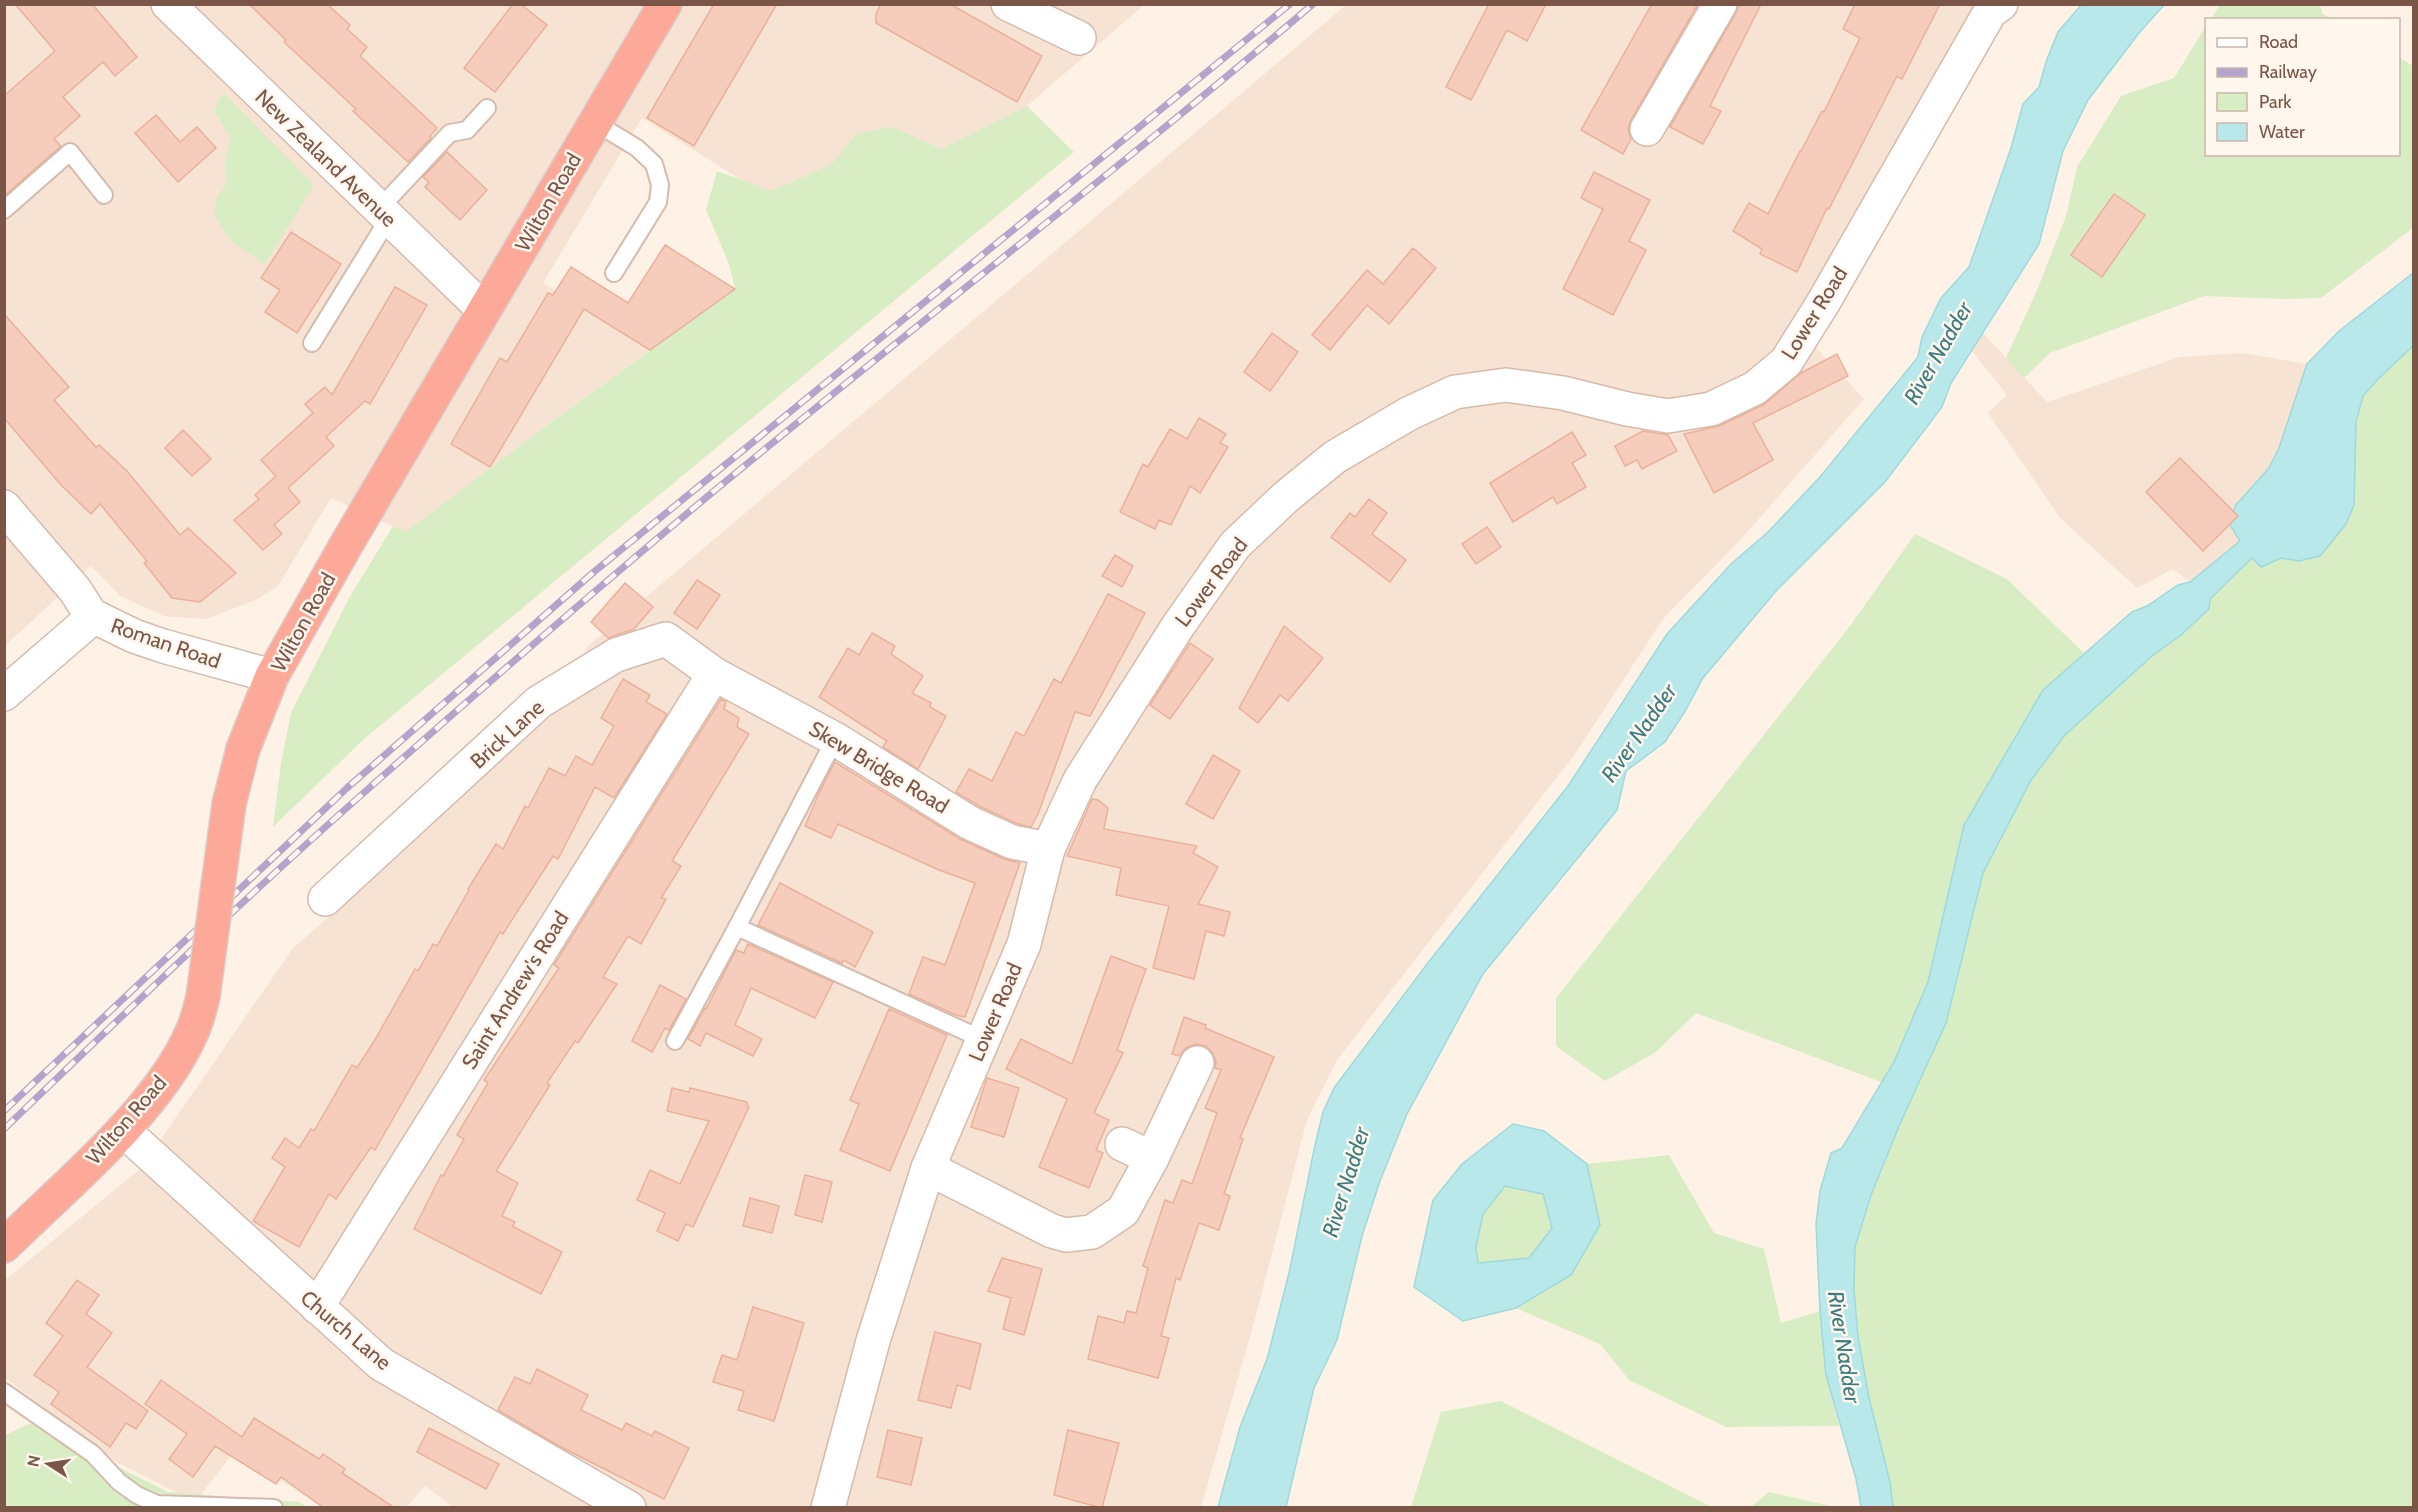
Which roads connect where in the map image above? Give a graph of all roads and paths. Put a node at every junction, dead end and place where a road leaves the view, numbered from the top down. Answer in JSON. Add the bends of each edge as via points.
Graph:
{"nodes":[{"id":1,"x":168,"y":4,"type":"edge"},
{"id":2,"x":665,"y":4,"type":"edge"},
{"id":3,"x":1008,"y":4,"type":"edge"},
{"id":4,"x":1720,"y":4,"type":"edge"},
{"id":5,"x":1990,"y":7,"type":"edge"},
{"id":6,"x":1079,"y":38,"type":"dead end"},
{"id":7,"x":487,"y":108,"type":"dead end"},
{"id":8,"x":594,"y":122,"type":"junction"},
{"id":9,"x":1647,"y":129,"type":"dead end"},
{"id":10,"x":104,"y":195,"type":"dead end"},
{"id":11,"x":4,"y":210,"type":"edge"},
{"id":12,"x":384,"y":213,"type":"junction"},
{"id":13,"x":615,"y":273,"type":"dead end"},
{"id":14,"x":484,"y":310,"type":"junction"},
{"id":15,"x":312,"y":343,"type":"dead end"},
{"id":16,"x":4,"y":507,"type":"edge"},
{"id":17,"x":91,"y":615,"type":"junction"},
{"id":18,"x":714,"y":674,"type":"junction"},
{"id":19,"x":272,"y":676,"type":"junction"},
{"id":20,"x":4,"y":694,"type":"edge"},
{"id":21,"x":835,"y":739,"type":"junction"},
{"id":22,"x":1048,"y":849,"type":"junction"},
{"id":23,"x":325,"y":899,"type":"dead end"},
{"id":24,"x":737,"y":927,"type":"junction"},
{"id":25,"x":984,"y":1040,"type":"junction"},
{"id":26,"x":675,"y":1041,"type":"dead end"},
{"id":27,"x":1197,"y":1063,"type":"dead end"},
{"id":28,"x":123,"y":1130,"type":"junction"},
{"id":29,"x":1122,"y":1144,"type":"dead end"},
{"id":30,"x":1152,"y":1158,"type":"junction"},
{"id":31,"x":928,"y":1168,"type":"junction"},
{"id":32,"x":4,"y":1246,"type":"edge"},
{"id":33,"x":317,"y":1307,"type":"junction"},
{"id":34,"x":4,"y":1392,"type":"edge"},
{"id":35,"x":274,"y":1508,"type":"edge"},
{"id":36,"x":629,"y":1508,"type":"edge"},
{"id":37,"x":828,"y":1508,"type":"edge"}],
"edges":[{"from":1,"to":12,"type":"street","name":"New Zealand Avenue"},
{"from":2,"to":8,"type":"highway","name":"Wilton Road"},
{"from":3,"to":6,"type":"street"},
{"from":4,"to":9,"type":"street"},
{"from":5,"to":22,"type":"street","name":"Lower Road","via":[[1786,362],[1755,388],[1711,409],[1668,416],[1506,385],[1455,392],[1408,414],[1335,457],[1235,545],[1080,780]]},
{"from":7,"to":12,"type":"lane","via":[[467,130],[450,133]]},
{"from":8,"to":13,"type":"lane","via":[[637,148],[654,164],[660,185],[658,202]]},
{"from":8,"to":14,"type":"highway","name":"Wilton Road"},
{"from":10,"to":11,"type":"lane","via":[[70,153]]},
{"from":12,"to":14,"type":"street","name":"New Zealand Avenue"},
{"from":12,"to":15,"type":"lane"},
{"from":14,"to":19,"type":"highway","name":"Wilton Road"},
{"from":16,"to":17,"type":"street","name":"Roman Road","via":[[75,590]]},
{"from":17,"to":19,"type":"street","name":"Roman Road","via":[[163,646]]},
{"from":17,"to":20,"type":"street"},
{"from":18,"to":21,"type":"street","name":"Skew Bridge Road"},
{"from":18,"to":23,"type":"street","name":"Brick Lane","via":[[666,639],[616,655],[539,702]]},
{"from":18,"to":33,"type":"street","name":"Saint Andrew's Road"},
{"from":19,"to":28,"type":"highway","name":"Wilton Road","bridge":true,"via":[[243,749],[229,804],[203,997],[192,1033],[159,1087]]},
{"from":21,"to":22,"type":"street","name":"Skew Bridge Road","via":[[970,823],[1012,842]]},
{"from":21,"to":24,"type":"lane"},
{"from":22,"to":25,"type":"street","name":"Lower Road","via":[[1023,944]]},
{"from":24,"to":25,"type":"lane"},
{"from":24,"to":26,"type":"lane"},
{"from":25,"to":31,"type":"street","name":"Lower Road"},
{"from":27,"to":30,"type":"street"},
{"from":28,"to":32,"type":"highway","name":"Wilton Road"},
{"from":28,"to":33,"type":"street","name":"Church Lane"},
{"from":29,"to":30,"type":"street"},
{"from":30,"to":31,"type":"street","via":[[1123,1211],[1113,1220],[1092,1232],[1066,1235]]},
{"from":31,"to":37,"type":"street","name":"Lower Road","via":[[873,1341]]},
{"from":33,"to":36,"type":"street","name":"Church Lane","via":[[381,1364]]},
{"from":34,"to":35,"type":"lane","via":[[93,1454],[136,1495],[157,1504]]}]}
